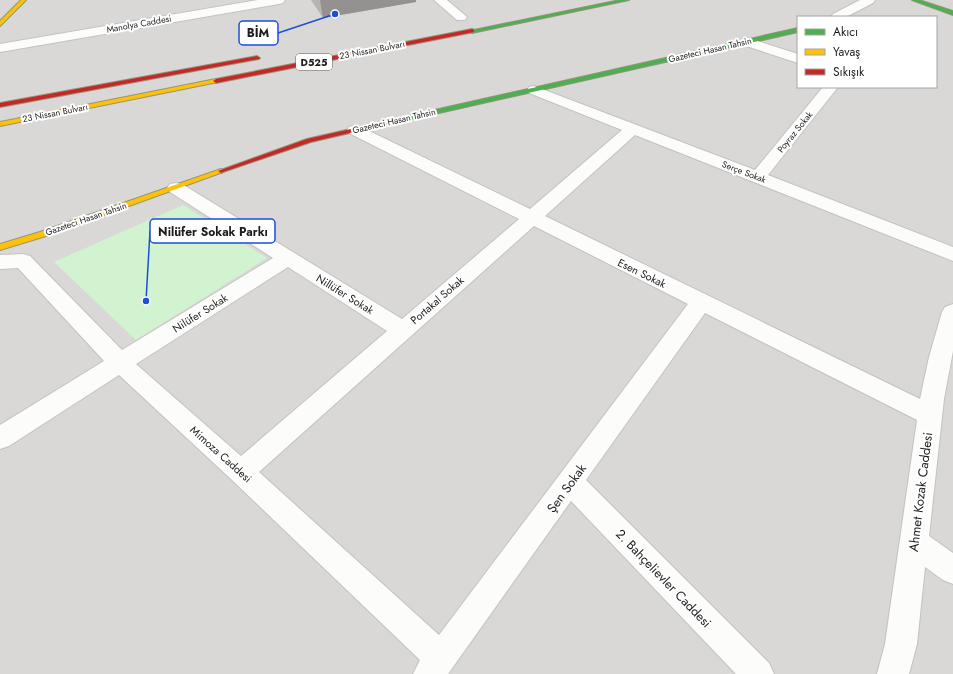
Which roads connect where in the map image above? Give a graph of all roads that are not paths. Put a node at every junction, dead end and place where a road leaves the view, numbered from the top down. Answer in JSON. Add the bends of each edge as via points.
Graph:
{"nodes":[{"id":1,"x":24,"y":0,"type":"edge"},
{"id":2,"x":279,"y":0,"type":"edge"},
{"id":3,"x":440,"y":0,"type":"edge"},
{"id":4,"x":627,"y":0,"type":"edge"},
{"id":5,"x":869,"y":0,"type":"edge"},
{"id":6,"x":914,"y":0,"type":"edge"},
{"id":7,"x":925,"y":0,"type":"edge"},
{"id":8,"x":953,"y":12,"type":"edge"},
{"id":9,"x":839,"y":16,"type":"edge"},
{"id":10,"x":465,"y":17,"type":"joint"},
{"id":11,"x":446,"y":20,"type":"dead end"},
{"id":12,"x":0,"y":24,"type":"edge"},
{"id":13,"x":797,"y":30,"type":"edge"},
{"id":14,"x":748,"y":42,"type":"junction"},
{"id":15,"x":0,"y":48,"type":"edge"},
{"id":16,"x":263,"y":56,"type":"dead end"},
{"id":17,"x":797,"y":59,"type":"edge"},
{"id":18,"x":831,"y":88,"type":"edge"},
{"id":19,"x":534,"y":90,"type":"junction"},
{"id":20,"x":0,"y":105,"type":"edge"},
{"id":21,"x":0,"y":124,"type":"edge"},
{"id":22,"x":633,"y":129,"type":"junction"},
{"id":23,"x":354,"y":130,"type":"junction"},
{"id":24,"x":758,"y":177,"type":"junction"},
{"id":25,"x":176,"y":188,"type":"junction"},
{"id":26,"x":531,"y":218,"type":"junction"},
{"id":27,"x":0,"y":247,"type":"edge"},
{"id":28,"x":953,"y":254,"type":"edge"},
{"id":29,"x":288,"y":258,"type":"junction"},
{"id":30,"x":0,"y":262,"type":"edge"},
{"id":31,"x":701,"y":302,"type":"junction"},
{"id":32,"x":953,"y":312,"type":"edge"},
{"id":33,"x":403,"y":330,"type":"junction"},
{"id":34,"x":120,"y":363,"type":"junction"},
{"id":35,"x":930,"y":415,"type":"junction"},
{"id":36,"x":0,"y":438,"type":"edge"},
{"id":37,"x":241,"y":472,"type":"junction"},
{"id":38,"x":571,"y":482,"type":"junction"},
{"id":39,"x":914,"y":542,"type":"junction"},
{"id":40,"x":953,"y":570,"type":"edge"},
{"id":41,"x":435,"y":666,"type":"edge"},
{"id":42,"x":758,"y":674,"type":"edge"},
{"id":43,"x":893,"y":674,"type":"edge"}],
"edges":[{"from":1,"to":12,"type":"main road"},
{"from":2,"to":15,"type":"street","name":"Manolya Caddesi"},
{"from":3,"to":10,"type":"street"},
{"from":4,"to":21,"type":"main road","name":"23 Nissan Bulvarı","number":"D525"},
{"from":5,"to":9,"type":"street"},
{"from":6,"to":8,"type":"main road"},
{"from":7,"to":8,"type":"main road"},
{"from":10,"to":11,"type":"main road"},
{"from":13,"to":14,"type":"main road","name":"Gazeteci Hasan Tahsin"},
{"from":14,"to":17,"type":"street"},
{"from":14,"to":19,"type":"main road","name":"Gazeteci Hasan Tahsin"},
{"from":16,"to":20,"type":"main road","name":"23 Nissan Bulvarı"},
{"from":18,"to":24,"type":"street","name":"Poyraz Sokak"},
{"from":19,"to":22,"type":"street","name":"Serçe Sokak"},
{"from":19,"to":23,"type":"main road","name":"Gazeteci Hasan Tahsin"},
{"from":22,"to":24,"type":"street","name":"Serçe Sokak"},
{"from":22,"to":26,"type":"street","name":"Portakal Sokak"},
{"from":23,"to":25,"type":"main road","name":"Gazeteci Hasan Tahsin","via":[[309,140]]},
{"from":23,"to":26,"type":"street","name":"Esen Sokak"},
{"from":24,"to":28,"type":"street","name":"Serçe Sokak"},
{"from":25,"to":27,"type":"main road","name":"Gazeteci Hasan Tahsin"},
{"from":25,"to":29,"type":"street"},
{"from":26,"to":31,"type":"street","name":"Esen Sokak"},
{"from":26,"to":33,"type":"street","name":"Portakal Sokak"},
{"from":29,"to":33,"type":"street","name":"Nillüfer Sokak"},
{"from":29,"to":34,"type":"street","name":"Nilüfer Sokak"},
{"from":30,"to":34,"type":"street","name":"Mimoza Caddesi","via":[[23,261]]},
{"from":31,"to":35,"type":"street","name":"Esen Sokak"},
{"from":31,"to":38,"type":"street","name":"Şen Sokak"},
{"from":32,"to":35,"type":"street","name":"Ahmet Kozak Caddesi","via":[[940,357]]},
{"from":33,"to":37,"type":"street","name":"Portakal Sokak"},
{"from":34,"to":36,"type":"street","name":"Nilüfer Sokak"},
{"from":34,"to":37,"type":"street","name":"Mimoza Caddesi"},
{"from":35,"to":39,"type":"street","name":"Ahmet Kozak Caddesi"},
{"from":37,"to":41,"type":"street","name":"Mimoza Caddesi"},
{"from":38,"to":41,"type":"street","name":"Şen Sokak"},
{"from":38,"to":42,"type":"street","name":"2. Bahçelievler Caddesi"},
{"from":39,"to":40,"type":"street"},
{"from":39,"to":43,"type":"street","name":"Ahmet Kozak Caddesi","via":[[901,644]]}]}
